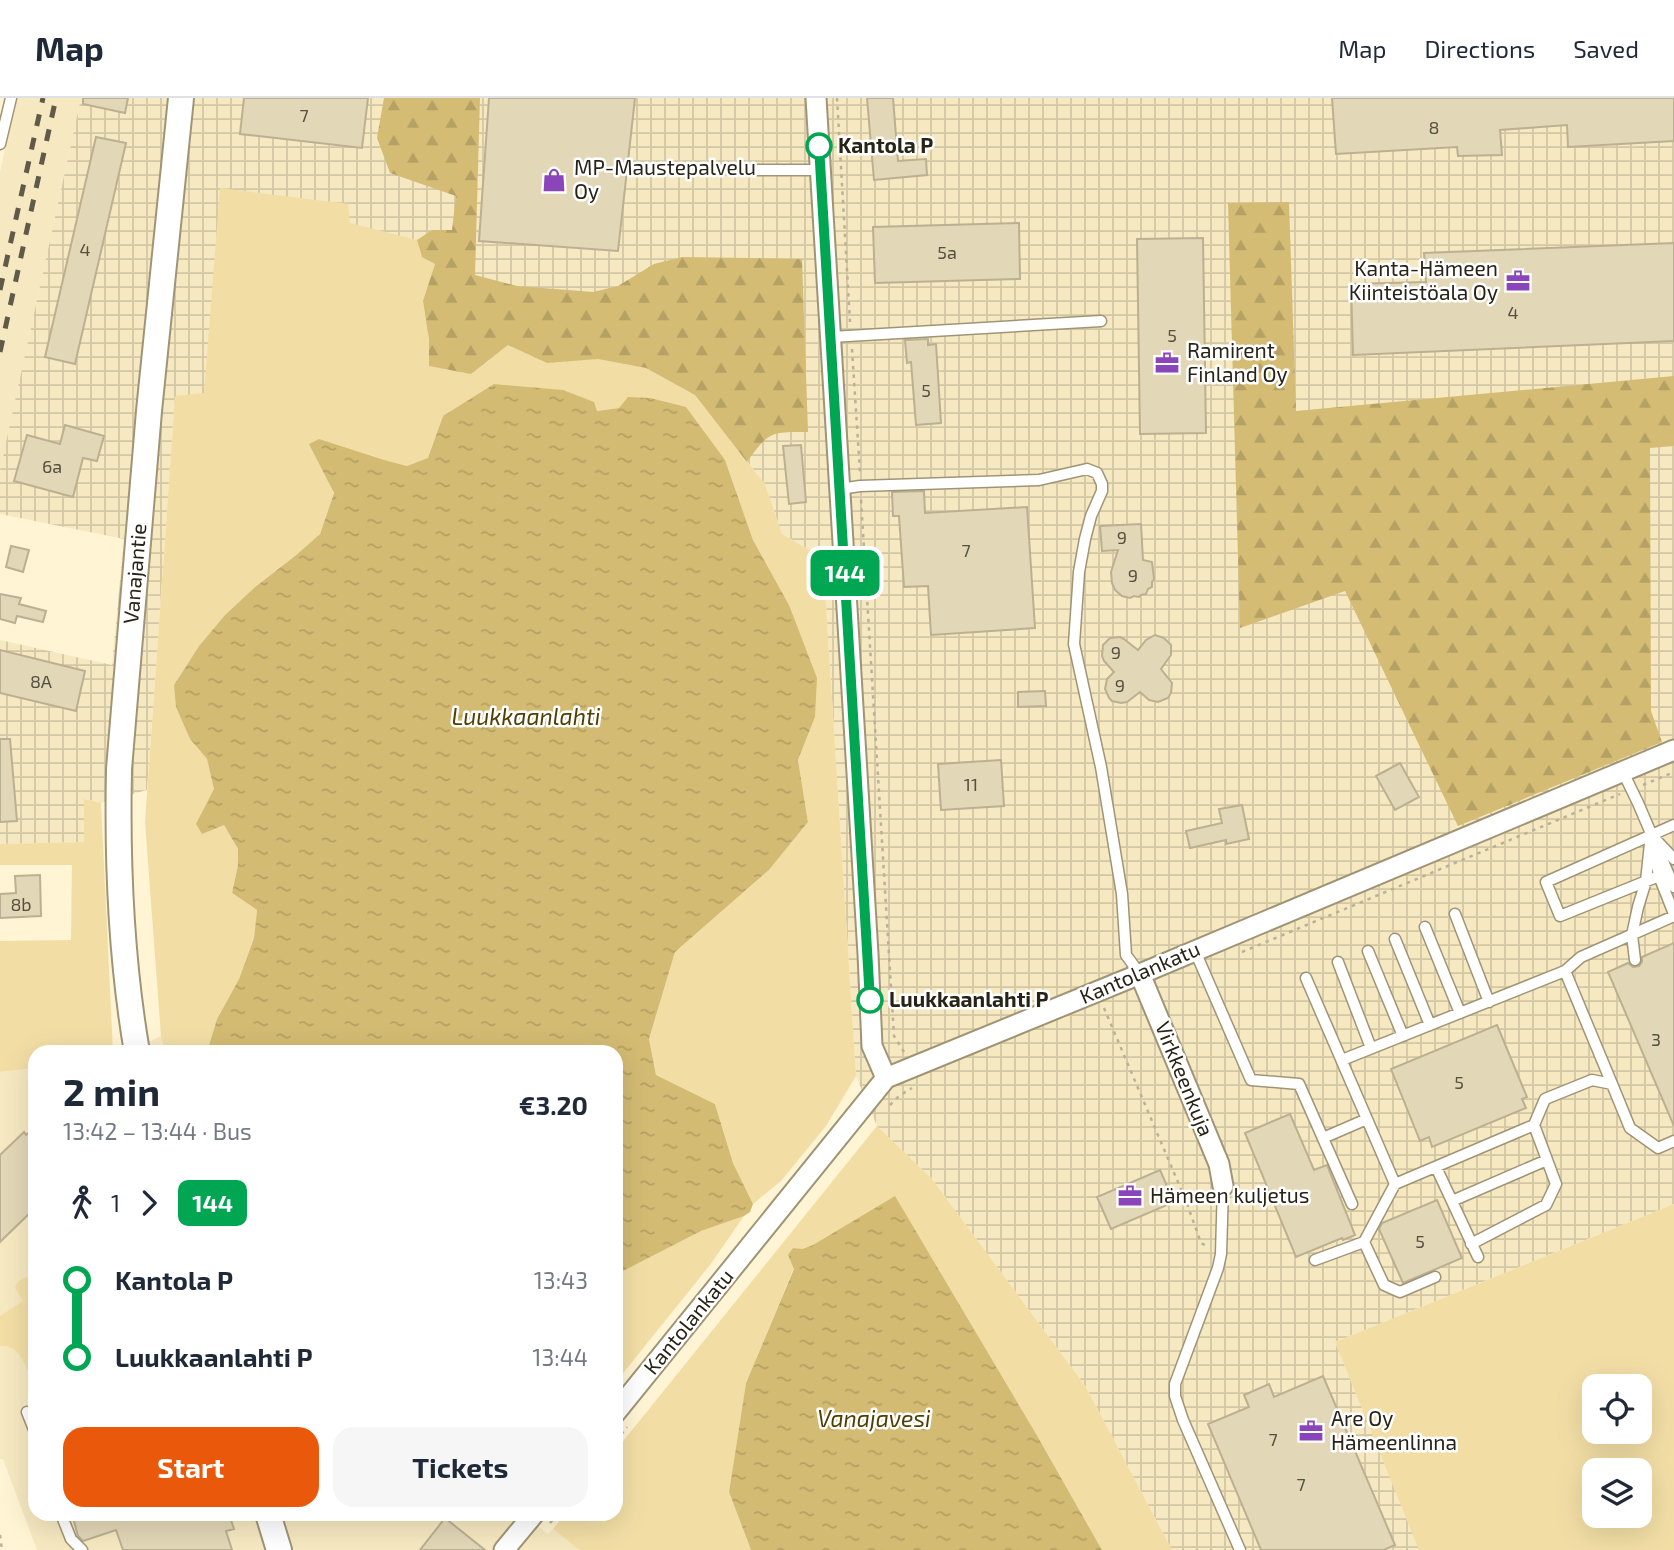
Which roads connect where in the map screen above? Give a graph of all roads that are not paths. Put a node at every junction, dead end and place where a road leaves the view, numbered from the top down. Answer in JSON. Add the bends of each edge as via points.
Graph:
{"nodes":[{"id":1,"x":11,"y":98,"type":"edge"},
{"id":2,"x":181,"y":98,"type":"edge"},
{"id":3,"x":816,"y":98,"type":"edge"},
{"id":4,"x":0,"y":144,"type":"edge"},
{"id":5,"x":743,"y":170,"type":"dead end"},
{"id":6,"x":821,"y":170,"type":"junction"},
{"id":7,"x":1101,"y":321,"type":"dead end"},
{"id":8,"x":831,"y":337,"type":"junction"},
{"id":9,"x":840,"y":489,"type":"junction"},
{"id":10,"x":1674,"y":750,"type":"edge"},
{"id":11,"x":1627,"y":781,"type":"junction"},
{"id":12,"x":1674,"y":825,"type":"edge"},
{"id":13,"x":1651,"y":834,"type":"junction"},
{"id":14,"x":1674,"y":859,"type":"edge"},
{"id":15,"x":1659,"y":876,"type":"junction"},
{"id":16,"x":1646,"y":881,"type":"junction"},
{"id":17,"x":1674,"y":887,"type":"edge"},
{"id":18,"x":1455,"y":914,"type":"dead end"},
{"id":19,"x":1674,"y":915,"type":"edge"},
{"id":20,"x":1425,"y":927,"type":"dead end"},
{"id":21,"x":1632,"y":935,"type":"junction"},
{"id":22,"x":1395,"y":939,"type":"dead end"},
{"id":23,"x":1195,"y":951,"type":"junction"},
{"id":24,"x":1368,"y":951,"type":"dead end"},
{"id":25,"x":1635,"y":960,"type":"dead end"},
{"id":26,"x":1338,"y":962,"type":"dead end"},
{"id":27,"x":1565,"y":971,"type":"junction"},
{"id":28,"x":1140,"y":974,"type":"junction"},
{"id":29,"x":1306,"y":978,"type":"dead end"},
{"id":30,"x":1489,"y":1002,"type":"junction"},
{"id":31,"x":1460,"y":1013,"type":"junction"},
{"id":32,"x":1430,"y":1025,"type":"junction"},
{"id":33,"x":1403,"y":1036,"type":"junction"},
{"id":34,"x":136,"y":1045,"type":"edge"},
{"id":35,"x":1371,"y":1048,"type":"junction"},
{"id":36,"x":1342,"y":1060,"type":"junction"},
{"id":37,"x":886,"y":1078,"type":"junction"},
{"id":38,"x":1612,"y":1084,"type":"junction"},
{"id":39,"x":1367,"y":1119,"type":"junction"},
{"id":40,"x":1534,"y":1125,"type":"junction"},
{"id":41,"x":1323,"y":1138,"type":"junction"},
{"id":42,"x":1674,"y":1141,"type":"edge"},
{"id":43,"x":1547,"y":1160,"type":"junction"},
{"id":44,"x":1436,"y":1167,"type":"junction"},
{"id":45,"x":1395,"y":1184,"type":"junction"},
{"id":46,"x":1223,"y":1186,"type":"joint"},
{"id":47,"x":1452,"y":1201,"type":"junction"},
{"id":48,"x":1352,"y":1204,"type":"dead end"},
{"id":49,"x":1364,"y":1242,"type":"junction"},
{"id":50,"x":1472,"y":1244,"type":"junction"},
{"id":51,"x":1478,"y":1257,"type":"dead end"},
{"id":52,"x":1315,"y":1260,"type":"dead end"},
{"id":53,"x":1435,"y":1277,"type":"dead end"},
{"id":54,"x":625,"y":1416,"type":"edge"},
{"id":55,"x":64,"y":1521,"type":"edge"},
{"id":56,"x":270,"y":1521,"type":"edge"},
{"id":57,"x":528,"y":1521,"type":"edge"},
{"id":58,"x":82,"y":1550,"type":"edge"},
{"id":59,"x":279,"y":1550,"type":"edge"},
{"id":60,"x":504,"y":1550,"type":"edge"},
{"id":61,"x":1240,"y":1550,"type":"edge"}],
"edges":[{"from":1,"to":4,"type":"lane"},
{"from":2,"to":34,"type":"street","name":"Vanajantie","via":[[119,769],[122,925]]},
{"from":3,"to":6,"type":"street"},
{"from":5,"to":6,"type":"lane"},
{"from":6,"to":8,"type":"street"},
{"from":7,"to":8,"type":"lane"},
{"from":8,"to":9,"type":"street"},
{"from":9,"to":28,"type":"lane","via":[[1039,480],[1087,470],[1097,474],[1102,491],[1085,539],[1074,644],[1101,767],[1122,894],[1126,955]]},
{"from":9,"to":37,"type":"street","via":[[872,1046]]},
{"from":10,"to":11,"type":"street","name":"Kantolankatu"},
{"from":11,"to":13,"type":"lane"},
{"from":11,"to":23,"type":"street","name":"Kantolankatu"},
{"from":12,"to":13,"type":"lane"},
{"from":13,"to":14,"type":"lane"},
{"from":13,"to":15,"type":"lane"},
{"from":13,"to":16,"type":"lane"},
{"from":13,"to":16,"type":"lane","via":[[1546,882],[1560,916]]},
{"from":13,"to":17,"type":"lane"},
{"from":15,"to":16,"type":"lane"},
{"from":15,"to":19,"type":"lane"},
{"from":16,"to":21,"type":"lane"},
{"from":18,"to":30,"type":"lane"},
{"from":19,"to":21,"type":"lane"},
{"from":20,"to":31,"type":"lane"},
{"from":21,"to":25,"type":"lane"},
{"from":21,"to":27,"type":"lane","via":[[1581,957]]},
{"from":22,"to":32,"type":"lane"},
{"from":23,"to":28,"type":"street","name":"Kantolankatu"},
{"from":23,"to":41,"type":"lane","via":[[1251,1080],[1299,1084]]},
{"from":24,"to":33,"type":"lane"},
{"from":26,"to":35,"type":"lane"},
{"from":27,"to":30,"type":"lane"},
{"from":27,"to":38,"type":"lane"},
{"from":28,"to":37,"type":"street","name":"Kantolankatu"},
{"from":28,"to":46,"type":"street","name":"Virkkeenkuja","via":[[1219,1164]]},
{"from":29,"to":36,"type":"lane"},
{"from":30,"to":31,"type":"lane"},
{"from":31,"to":32,"type":"lane"},
{"from":32,"to":33,"type":"lane"},
{"from":33,"to":35,"type":"lane"},
{"from":35,"to":36,"type":"lane"},
{"from":36,"to":39,"type":"lane"},
{"from":37,"to":54,"type":"street","name":"Kantolankatu"},
{"from":38,"to":40,"type":"lane","via":[[1592,1080],[1545,1099]]},
{"from":38,"to":42,"type":"lane","via":[[1630,1128],[1658,1148]]},
{"from":39,"to":41,"type":"lane"},
{"from":39,"to":45,"type":"lane"},
{"from":40,"to":43,"type":"lane"},
{"from":40,"to":44,"type":"lane"},
{"from":41,"to":48,"type":"lane"},
{"from":43,"to":47,"type":"lane"},
{"from":43,"to":50,"type":"lane","via":[[1556,1184],[1546,1205]]},
{"from":44,"to":45,"type":"lane"},
{"from":44,"to":47,"type":"lane"},
{"from":45,"to":49,"type":"lane"},
{"from":46,"to":61,"type":"lane","via":[[1221,1254],[1175,1384],[1175,1396]]},
{"from":47,"to":50,"type":"lane"},
{"from":49,"to":52,"type":"lane"},
{"from":49,"to":53,"type":"lane","via":[[1384,1285],[1400,1292]]},
{"from":50,"to":51,"type":"lane"},
{"from":55,"to":58,"type":"lane"},
{"from":56,"to":59,"type":"street"},
{"from":57,"to":60,"type":"street"}]}
